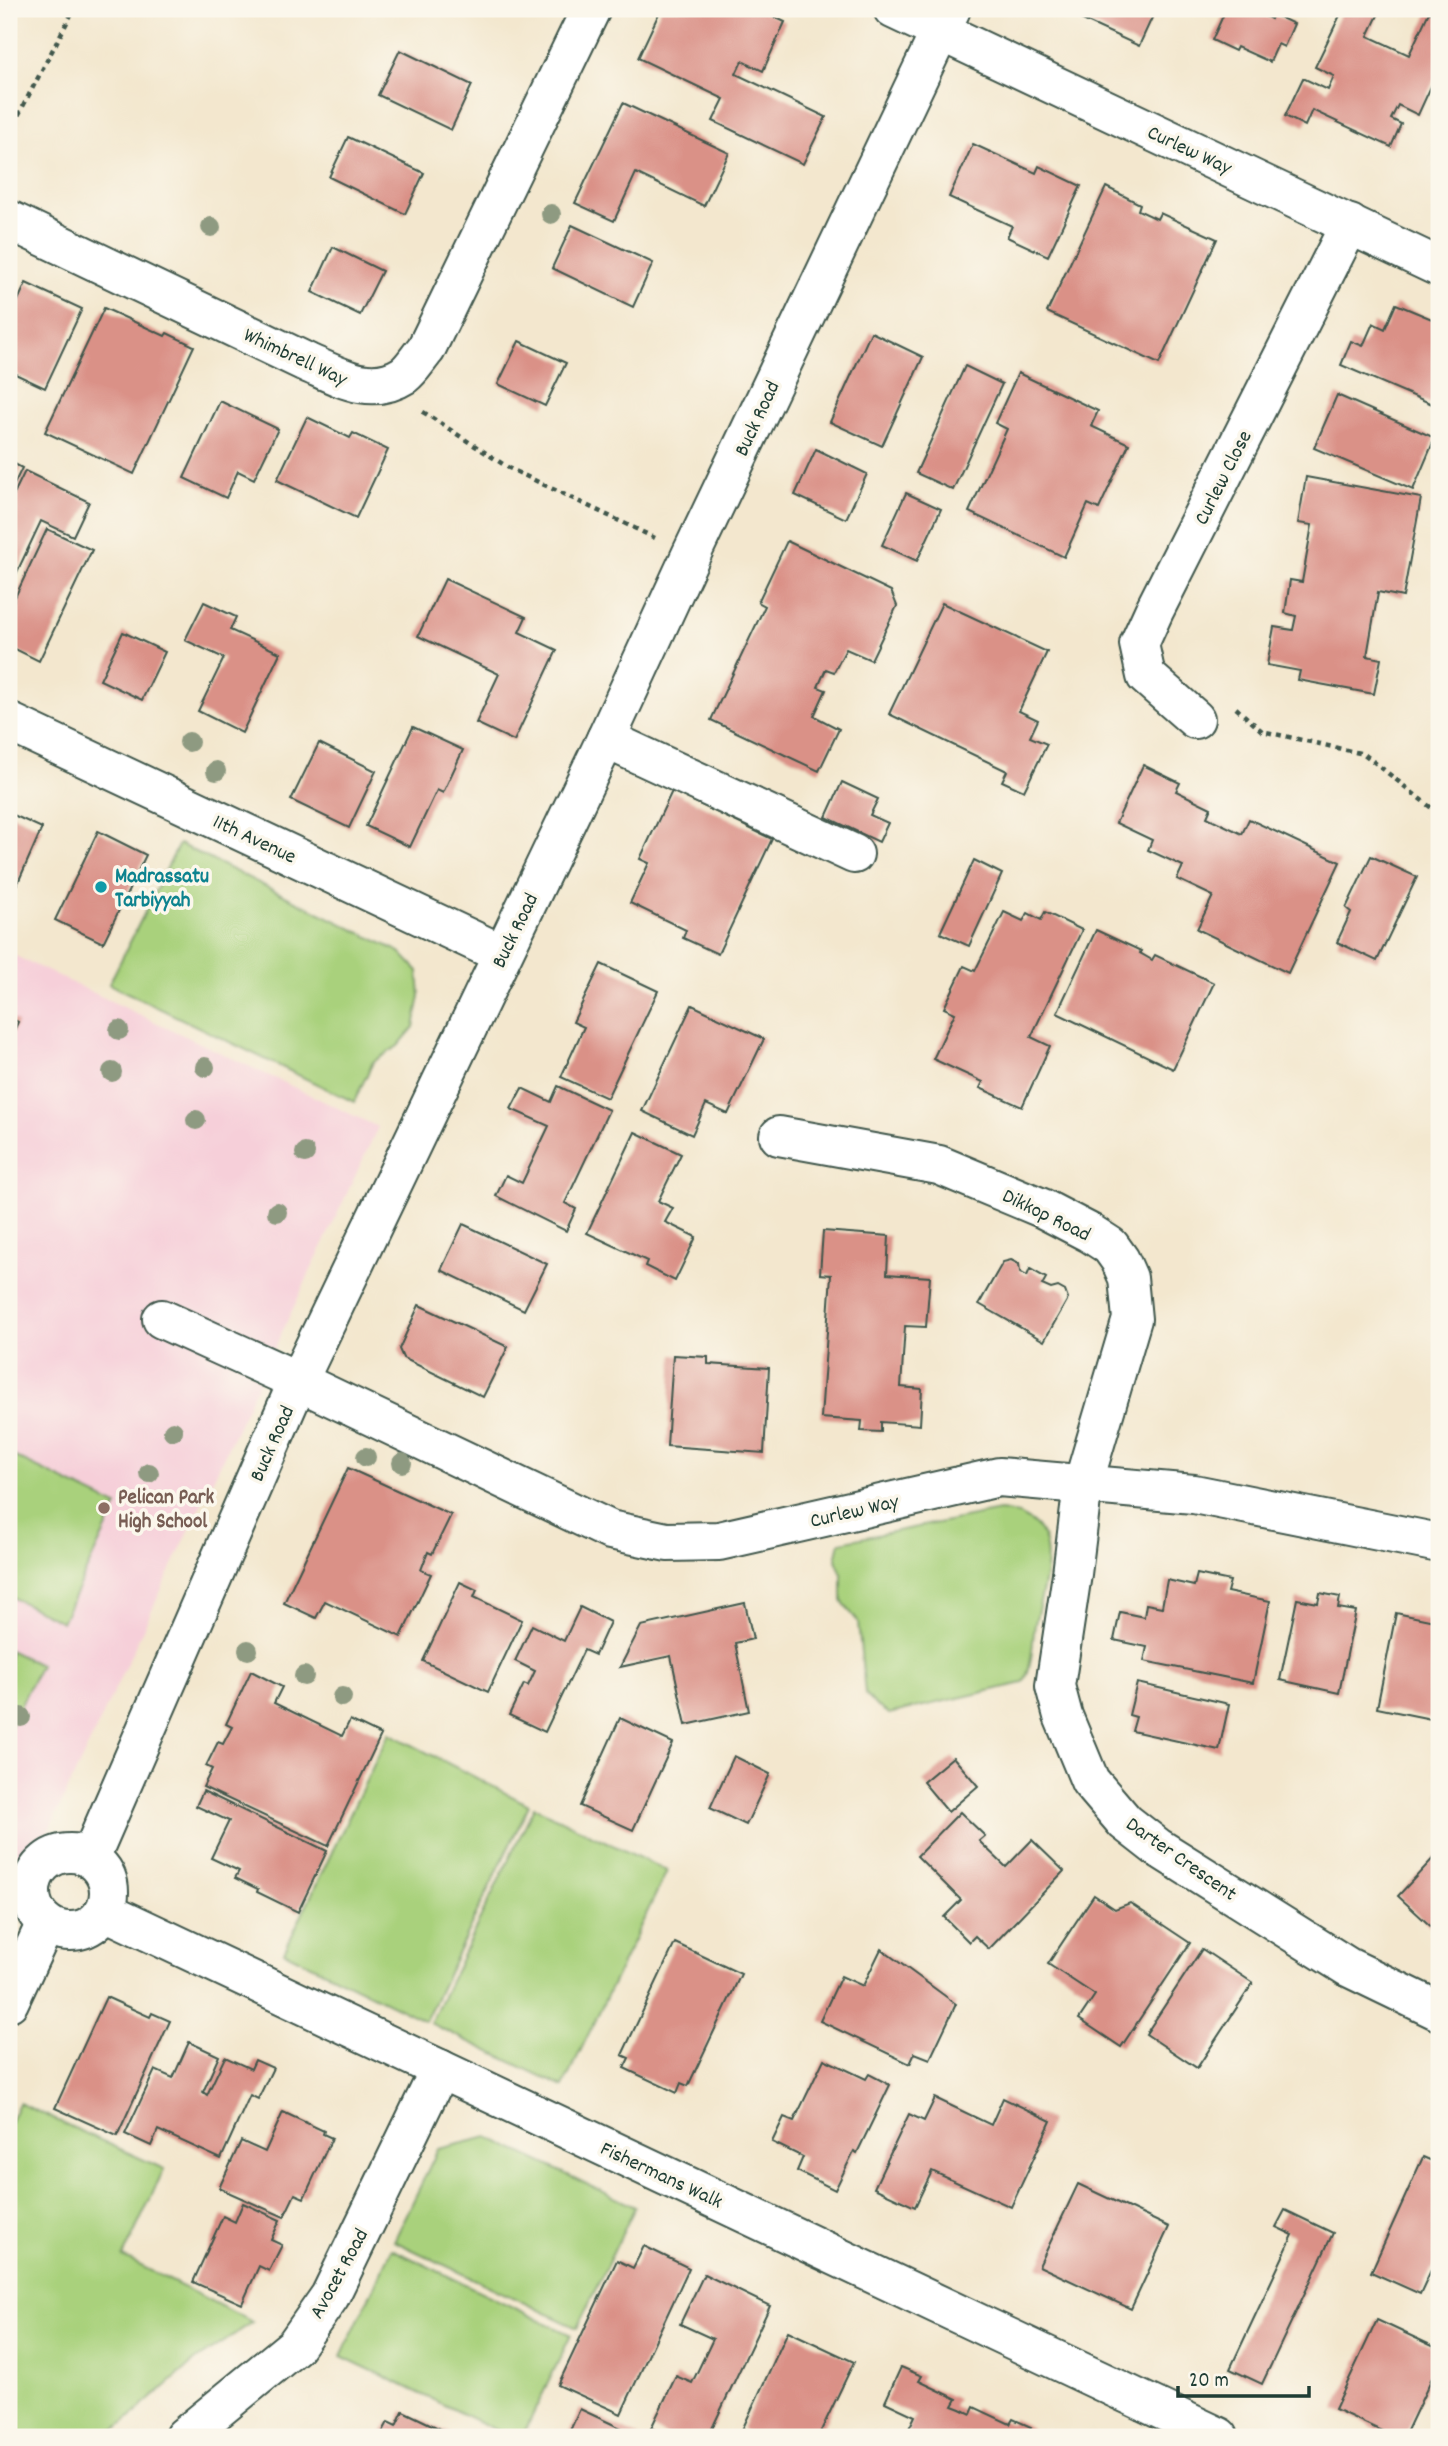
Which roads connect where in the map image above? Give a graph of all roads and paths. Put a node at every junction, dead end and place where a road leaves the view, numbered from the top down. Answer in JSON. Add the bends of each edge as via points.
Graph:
{"nodes":[{"id":1,"x":74,"y":9,"type":"edge"},
{"id":2,"x":591,"y":9,"type":"edge"},
{"id":3,"x":893,"y":9,"type":"edge"},
{"id":4,"x":946,"y":20,"type":"edge"},
{"id":5,"x":9,"y":134,"type":"edge"},
{"id":6,"x":9,"y":220,"type":"edge"},
{"id":7,"x":1350,"y":224,"type":"junction"},
{"id":8,"x":1439,"y":267,"type":"edge"},
{"id":9,"x":381,"y":385,"type":"junction"},
{"id":10,"x":691,"y":555,"type":"junction"},
{"id":11,"x":1195,"y":719,"type":"joint"},
{"id":12,"x":9,"y":722,"type":"edge"},
{"id":13,"x":606,"y":739,"type":"junction"},
{"id":14,"x":1439,"y":814,"type":"edge"},
{"id":15,"x":855,"y":855,"type":"dead end"},
{"id":16,"x":502,"y":954,"type":"junction"},
{"id":17,"x":779,"y":1136,"type":"dead end"},
{"id":18,"x":162,"y":1319,"type":"dead end"},
{"id":19,"x":298,"y":1381,"type":"junction"},
{"id":20,"x":1083,"y":1485,"type":"junction"},
{"id":21,"x":1439,"y":1543,"type":"edge"},
{"id":22,"x":90,"y":1858,"type":"junction"},
{"id":23,"x":105,"y":1910,"type":"junction"},
{"id":24,"x":46,"y":1923,"type":"junction"},
{"id":25,"x":9,"y":2002,"type":"edge"},
{"id":26,"x":1439,"y":2011,"type":"edge"},
{"id":27,"x":440,"y":2069,"type":"junction"},
{"id":28,"x":184,"y":2437,"type":"edge"},
{"id":29,"x":1219,"y":2437,"type":"edge"}],
"edges":[{"from":1,"to":5,"type":"path"},
{"from":2,"to":9,"type":"street","via":[[426,349],[405,374]]},
{"from":3,"to":4,"type":"street","name":"Curlew Way"},
{"from":4,"to":7,"type":"street","name":"Curlew Way"},
{"from":4,"to":10,"type":"street","name":"Buck Road"},
{"from":6,"to":9,"type":"street","name":"Whimbrell Way","via":[[308,363],[356,384]]},
{"from":7,"to":8,"type":"street","name":"Curlew Way"},
{"from":7,"to":11,"type":"street","name":"Curlew Close","via":[[1139,644],[1146,676]]},
{"from":9,"to":10,"type":"path","via":[[509,468]]},
{"from":10,"to":13,"type":"street","name":"Buck Road"},
{"from":11,"to":14,"type":"path","via":[[1235,707],[1262,731],[1364,754]]},
{"from":12,"to":16,"type":"street","name":"11th Avenue"},
{"from":13,"to":15,"type":"street"},
{"from":13,"to":16,"type":"street","name":"Buck Road"},
{"from":16,"to":19,"type":"street","name":"Buck Road"},
{"from":17,"to":20,"type":"street","name":"Dikkop Road","via":[[939,1165],[1042,1208],[1110,1246],[1128,1278],[1132,1319]]},
{"from":18,"to":19,"type":"street","name":"Curlew Way"},
{"from":19,"to":20,"type":"street","name":"Curlew Way","via":[[610,1530],[667,1542],[719,1541],[999,1477]]},
{"from":19,"to":22,"type":"street","name":"Buck Road"},
{"from":20,"to":21,"type":"street","name":"Curlew Way","via":[[1194,1494]]},
{"from":20,"to":26,"type":"street","name":"Darter Crescent","via":[[1055,1686],[1090,1781],[1125,1822],[1157,1847],[1348,1967]]},
{"from":22,"to":23,"type":"street","via":[[106,1876]]},
{"from":22,"to":24,"type":"street","via":[[65,1853],[41,1865],[34,1876],[32,1902]]},
{"from":23,"to":24,"type":"street","via":[[96,1922],[72,1931]]},
{"from":23,"to":27,"type":"street","name":"Fishermans Walk"},
{"from":24,"to":25,"type":"street"},
{"from":27,"to":28,"type":"street","name":"Avocet Road","via":[[330,2295],[295,2346]]},
{"from":27,"to":29,"type":"street","name":"Fishermans Walk"}]}
